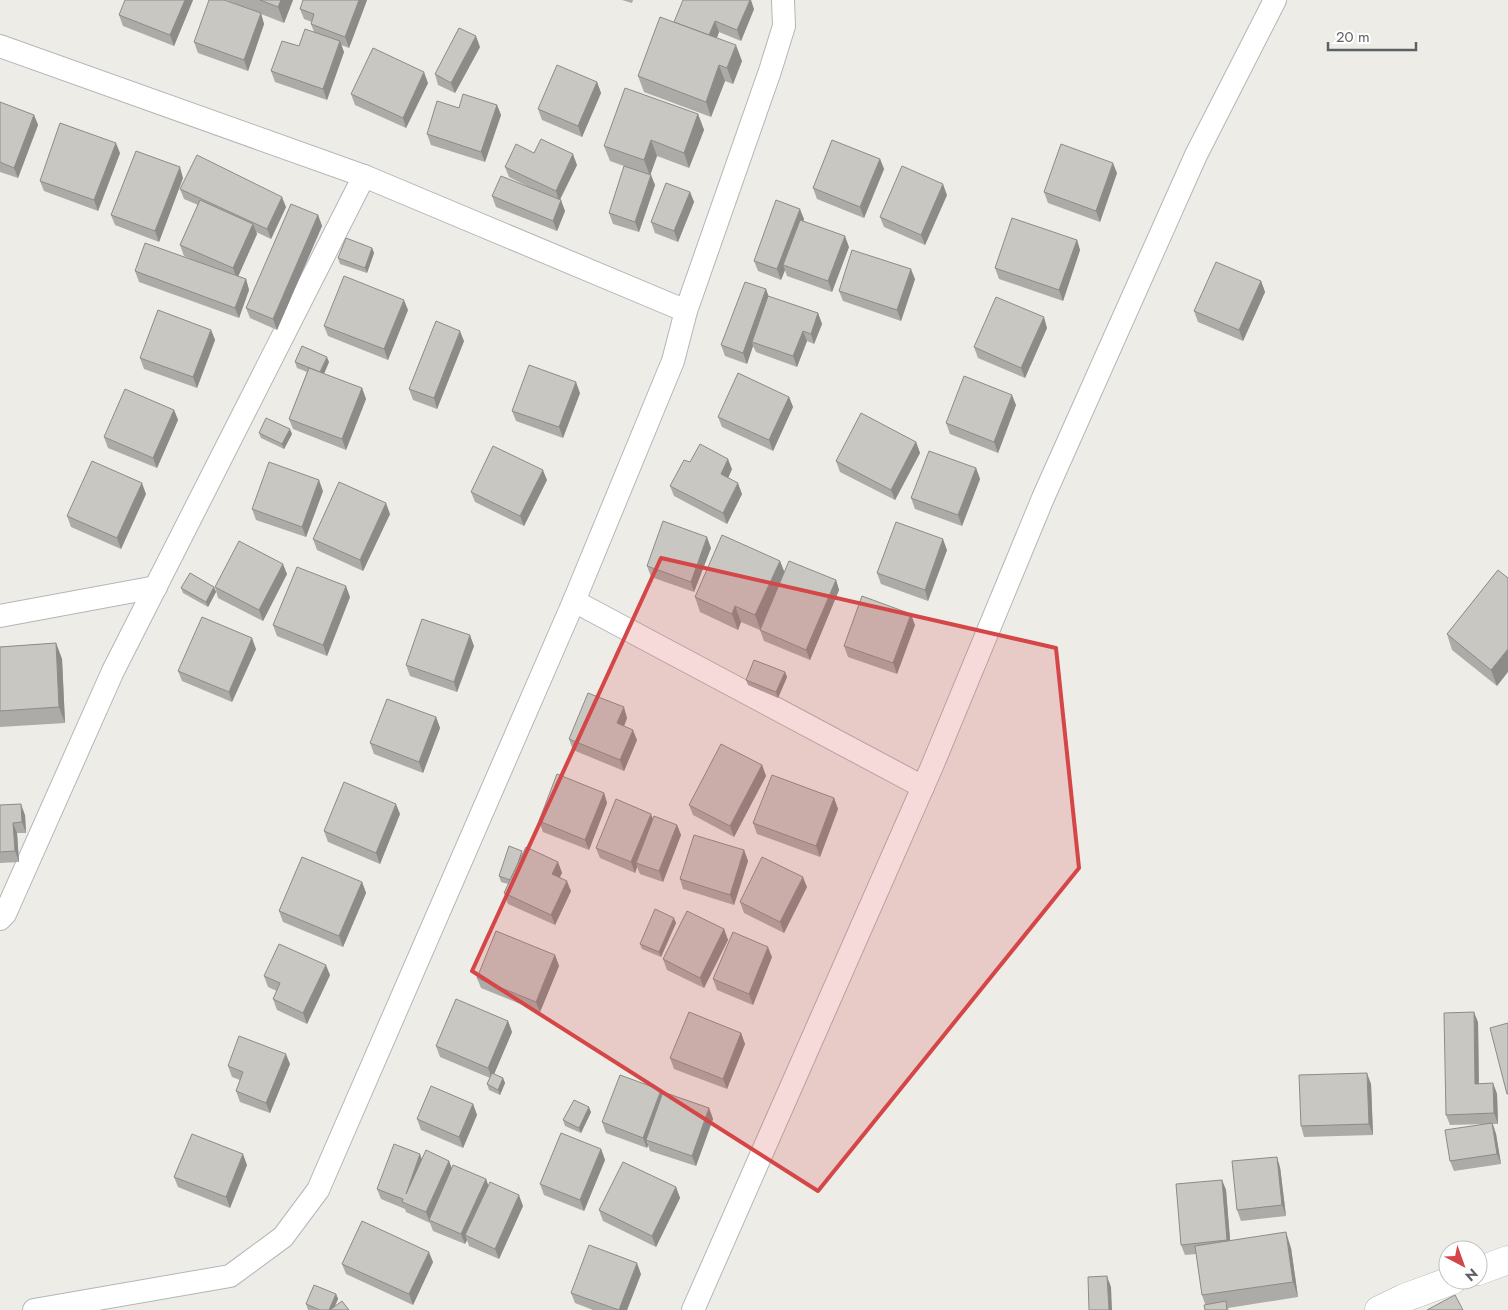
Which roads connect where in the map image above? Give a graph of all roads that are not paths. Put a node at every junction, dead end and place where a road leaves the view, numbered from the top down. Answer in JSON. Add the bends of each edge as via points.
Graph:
{"nodes":[{"id":1,"x":783,"y":0,"type":"edge"},
{"id":2,"x":1275,"y":0,"type":"edge"},
{"id":3,"x":0,"y":46,"type":"edge"},
{"id":4,"x":364,"y":176,"type":"junction"},
{"id":5,"x":686,"y":311,"type":"junction"},
{"id":6,"x":156,"y":587,"type":"junction"},
{"id":7,"x":574,"y":601,"type":"junction"},
{"id":8,"x":0,"y":616,"type":"edge"},
{"id":9,"x":923,"y":787,"type":"junction"},
{"id":10,"x":0,"y":920,"type":"edge"},
{"id":11,"x":1508,"y":1260,"type":"edge"},
{"id":12,"x":1488,"y":1267,"type":"edge"},
{"id":13,"x":1438,"y":1286,"type":"edge"},
{"id":14,"x":34,"y":1310,"type":"edge"},
{"id":15,"x":693,"y":1310,"type":"edge"},
{"id":16,"x":1379,"y":1310,"type":"edge"}],
"edges":[{"from":1,"to":5,"type":"street","via":[[784,26],[770,71]]},
{"from":2,"to":9,"type":"street","via":[[1196,155],[1043,498]]},
{"from":3,"to":4,"type":"street"},
{"from":4,"to":5,"type":"street"},
{"from":4,"to":6,"type":"street"},
{"from":5,"to":7,"type":"street","via":[[673,361]]},
{"from":6,"to":8,"type":"street"},
{"from":6,"to":10,"type":"street","via":[[113,671]]},
{"from":7,"to":9,"type":"street"},
{"from":7,"to":14,"type":"street","via":[[318,1190],[284,1237],[230,1276]]},
{"from":9,"to":15,"type":"street"},
{"from":11,"to":12,"type":"street"},
{"from":13,"to":16,"type":"street"}]}
